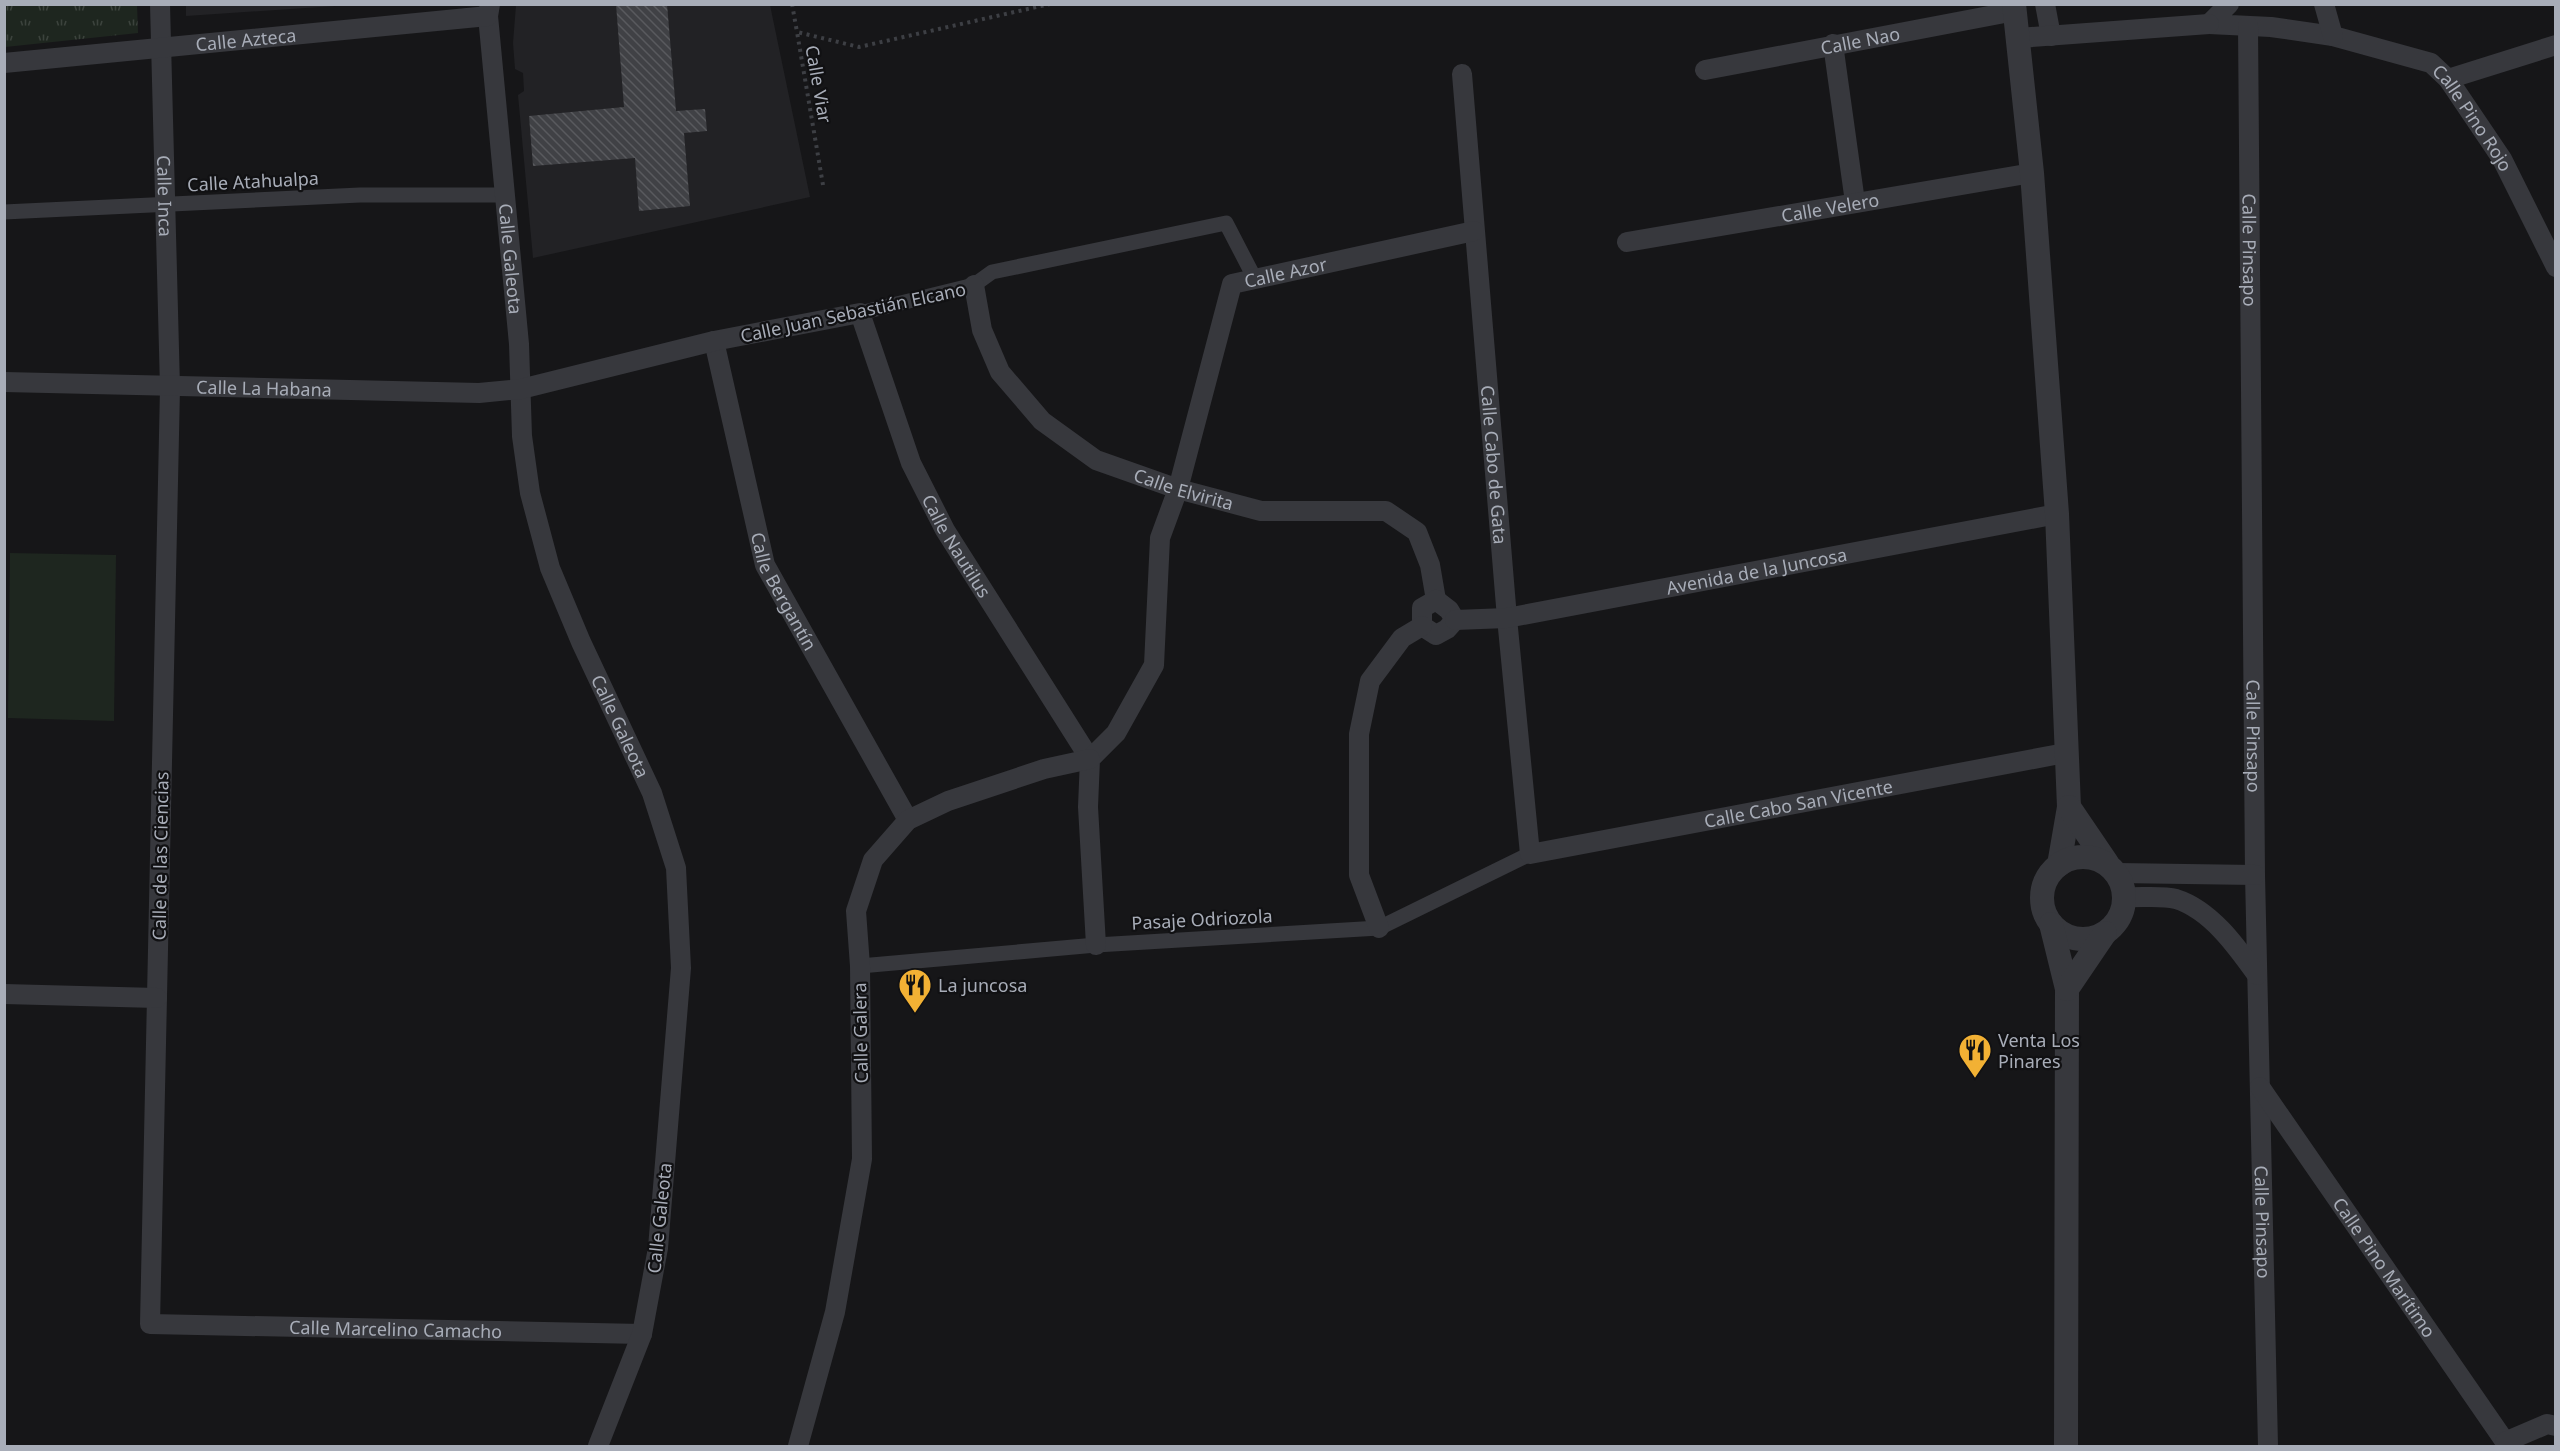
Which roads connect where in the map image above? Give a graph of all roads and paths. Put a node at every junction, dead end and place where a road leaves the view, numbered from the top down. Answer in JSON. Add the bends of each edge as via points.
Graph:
{"nodes":[{"id":1,"x":160,"y":4,"type":"edge"},
{"id":2,"x":792,"y":4,"type":"edge"},
{"id":3,"x":1050,"y":4,"type":"edge"},
{"id":4,"x":2045,"y":4,"type":"edge"},
{"id":5,"x":2229,"y":4,"type":"edge"},
{"id":6,"x":2324,"y":4,"type":"edge"},
{"id":7,"x":2014,"y":8,"type":"edge"},
{"id":8,"x":489,"y":10,"type":"edge"},
{"id":9,"x":2209,"y":24,"type":"junction"},
{"id":10,"x":2248,"y":26,"type":"junction"},
{"id":11,"x":796,"y":32,"type":"junction"},
{"id":12,"x":2051,"y":36,"type":"junction"},
{"id":13,"x":2333,"y":36,"type":"junction"},
{"id":14,"x":2019,"y":38,"type":"junction"},
{"id":15,"x":1833,"y":44,"type":"junction"},
{"id":16,"x":2556,"y":45,"type":"edge"},
{"id":17,"x":161,"y":46,"type":"junction"},
{"id":18,"x":4,"y":63,"type":"edge"},
{"id":19,"x":1705,"y":70,"type":"dead end"},
{"id":20,"x":1462,"y":74,"type":"dead end"},
{"id":21,"x":2448,"y":79,"type":"junction"},
{"id":22,"x":2032,"y":172,"type":"junction"},
{"id":23,"x":823,"y":185,"type":"dead end"},
{"id":24,"x":504,"y":195,"type":"junction"},
{"id":25,"x":1855,"y":201,"type":"junction"},
{"id":26,"x":166,"y":205,"type":"junction"},
{"id":27,"x":4,"y":212,"type":"edge"},
{"id":28,"x":1474,"y":231,"type":"junction"},
{"id":29,"x":1627,"y":242,"type":"dead end"},
{"id":30,"x":2556,"y":267,"type":"edge"},
{"id":31,"x":1256,"y":279,"type":"junction"},
{"id":32,"x":974,"y":285,"type":"junction"},
{"id":33,"x":860,"y":313,"type":"junction"},
{"id":34,"x":714,"y":341,"type":"junction"},
{"id":35,"x":4,"y":382,"type":"edge"},
{"id":36,"x":170,"y":388,"type":"junction"},
{"id":37,"x":521,"y":389,"type":"junction"},
{"id":38,"x":1178,"y":489,"type":"junction"},
{"id":39,"x":2057,"y":514,"type":"junction"},
{"id":40,"x":1436,"y":600,"type":"junction"},
{"id":41,"x":1507,"y":618,"type":"junction"},
{"id":42,"x":1455,"y":621,"type":"junction"},
{"id":43,"x":1422,"y":626,"type":"junction"},
{"id":44,"x":2065,"y":753,"type":"junction"},
{"id":45,"x":1090,"y":759,"type":"junction"},
{"id":46,"x":2069,"y":807,"type":"junction"},
{"id":47,"x":908,"y":820,"type":"junction"},
{"id":48,"x":1530,"y":854,"type":"junction"},
{"id":49,"x":2059,"y":865,"type":"junction"},
{"id":50,"x":2112,"y":868,"type":"junction"},
{"id":51,"x":2255,"y":875,"type":"junction"},
{"id":52,"x":2124,"y":897,"type":"junction"},
{"id":53,"x":2051,"y":924,"type":"junction"},
{"id":54,"x":1379,"y":928,"type":"junction"},
{"id":55,"x":2105,"y":933,"type":"junction"},
{"id":56,"x":1096,"y":945,"type":"junction"},
{"id":57,"x":860,"y":966,"type":"junction"},
{"id":58,"x":2258,"y":975,"type":"junction"},
{"id":59,"x":2067,"y":989,"type":"junction"},
{"id":60,"x":4,"y":994,"type":"edge"},
{"id":61,"x":157,"y":998,"type":"junction"},
{"id":62,"x":2260,"y":1087,"type":"junction"},
{"id":63,"x":150,"y":1324,"type":"joint"},
{"id":64,"x":642,"y":1334,"type":"junction"},
{"id":65,"x":2553,"y":1420,"type":"edge"},
{"id":66,"x":2507,"y":1444,"type":"edge"},
{"id":67,"x":598,"y":1446,"type":"edge"},
{"id":68,"x":798,"y":1446,"type":"edge"},
{"id":69,"x":2064,"y":1446,"type":"edge"},
{"id":70,"x":2268,"y":1446,"type":"edge"}],
"edges":[{"from":1,"to":17,"type":"street","name":"Calle Inca"},
{"from":2,"to":11,"type":"path"},
{"from":3,"to":11,"type":"path","name":"Calle Viar","via":[[859,47]]},
{"from":4,"to":12,"type":"street"},
{"from":5,"to":9,"type":"street"},
{"from":6,"to":13,"type":"street"},
{"from":7,"to":14,"type":"street"},
{"from":7,"to":15,"type":"street","name":"Calle Nao"},
{"from":8,"to":17,"type":"street","name":"Calle Azteca"},
{"from":8,"to":24,"type":"street","name":"Calle Galeota"},
{"from":9,"to":10,"type":"street","name":"Calle Pino Rojo"},
{"from":9,"to":12,"type":"street","name":"Calle Pino Rojo"},
{"from":10,"to":13,"type":"street","name":"Calle Pino Rojo"},
{"from":10,"to":51,"type":"street","name":"Calle Pinsapo"},
{"from":11,"to":23,"type":"path","name":"Calle Viar"},
{"from":12,"to":14,"type":"street","name":"Calle Pino Rojo"},
{"from":13,"to":21,"type":"street","name":"Calle Pino Rojo","via":[[2432,63]]},
{"from":14,"to":22,"type":"street"},
{"from":15,"to":19,"type":"street","name":"Calle Nao"},
{"from":15,"to":25,"type":"street"},
{"from":16,"to":21,"type":"street"},
{"from":17,"to":18,"type":"street","name":"Calle Azteca"},
{"from":17,"to":26,"type":"street","name":"Calle Inca"},
{"from":20,"to":28,"type":"street","name":"Calle Cabo de Gata"},
{"from":21,"to":30,"type":"street","name":"Calle Pino Rojo","via":[[2502,159]]},
{"from":22,"to":25,"type":"street","name":"Calle Velero"},
{"from":22,"to":39,"type":"street"},
{"from":24,"to":26,"type":"street","name":"Calle Atahualpa","via":[[360,195]]},
{"from":24,"to":37,"type":"street","name":"Calle Galeota"},
{"from":25,"to":29,"type":"street","name":"Calle Velero"},
{"from":26,"to":27,"type":"street","name":"Calle Atahualpa"},
{"from":26,"to":36,"type":"street","name":"Calle Inca"},
{"from":28,"to":31,"type":"street","name":"Calle Azor"},
{"from":28,"to":41,"type":"street","name":"Calle Cabo de Gata"},
{"from":31,"to":32,"type":"street","name":"Calle Juan Sebastián Elcano","via":[[1226,223],[992,272]]},
{"from":31,"to":38,"type":"street","name":"Calle Azor","via":[[1232,284]]},
{"from":32,"to":33,"type":"street","name":"Calle Juan Sebastián Elcano"},
{"from":32,"to":38,"type":"street","name":"Calle Elvirita","via":[[982,330],[1000,372],[1042,421],[1096,460]]},
{"from":33,"to":34,"type":"street","name":"Calle Juan Sebastián Elcano"},
{"from":33,"to":45,"type":"street","name":"Calle Nautilus","via":[[910,463],[945,530]]},
{"from":34,"to":37,"type":"street","name":"Calle Juan Sebastián Elcano"},
{"from":34,"to":47,"type":"street","name":"Calle Bergantín","via":[[765,565]]},
{"from":35,"to":36,"type":"street","name":"Calle La Habana"},
{"from":36,"to":37,"type":"street","name":"Calle La Habana","via":[[479,393]]},
{"from":36,"to":61,"type":"street","name":"Calle de las Ciencias"},
{"from":37,"to":64,"type":"street","name":"Calle Galeota","via":[[522,436],[530,494],[550,568],[651,792],[676,868],[681,968],[658,1248]]},
{"from":38,"to":40,"type":"street","name":"Calle Elvirita","via":[[1261,511],[1386,511],[1417,532],[1430,565]]},
{"from":38,"to":45,"type":"street","via":[[1160,538],[1154,664],[1116,733]]},
{"from":39,"to":41,"type":"street","name":"Avenida de la Juncosa"},
{"from":39,"to":44,"type":"street"},
{"from":40,"to":42,"type":"street"},
{"from":40,"to":43,"type":"street","via":[[1422,608]]},
{"from":41,"to":42,"type":"street","name":"Avenida de la Juncosa"},
{"from":41,"to":48,"type":"street","name":"Calle Cabo de Gata"},
{"from":42,"to":43,"type":"street","via":[[1436,634]]},
{"from":43,"to":54,"type":"street","via":[[1402,639],[1370,681],[1359,734],[1359,875]]},
{"from":44,"to":46,"type":"street"},
{"from":44,"to":48,"type":"street","name":"Calle Cabo San Vicente"},
{"from":45,"to":47,"type":"street","name":"Calle Galera","via":[[1044,769],[948,801]]},
{"from":45,"to":56,"type":"street","via":[[1088,807]]},
{"from":46,"to":49,"type":"street"},
{"from":46,"to":50,"type":"street"},
{"from":47,"to":57,"type":"street","name":"Calle Galera","via":[[873,860],[856,911]]},
{"from":48,"to":54,"type":"street","name":"Pasaje Odriozola"},
{"from":49,"to":50,"type":"street","via":[[2081,856],[2093,857]]},
{"from":49,"to":53,"type":"street","via":[[2049,875],[2042,900]]},
{"from":50,"to":51,"type":"street"},
{"from":50,"to":52,"type":"street"},
{"from":51,"to":58,"type":"street","name":"Calle Pinsapo"},
{"from":52,"to":55,"type":"street","via":[[2123,911]]},
{"from":52,"to":58,"type":"street","via":[[2176,899],[2194,909],[2212,920]]},
{"from":53,"to":55,"type":"street","via":[[2073,938],[2092,939]]},
{"from":53,"to":59,"type":"street"},
{"from":54,"to":56,"type":"street","name":"Pasaje Odriozola"},
{"from":55,"to":59,"type":"street"},
{"from":56,"to":57,"type":"street","name":"Pasaje Odriozola"},
{"from":57,"to":68,"type":"street","name":"Calle Galera","via":[[862,1159],[835,1312]]},
{"from":58,"to":62,"type":"street","name":"Calle Pinsapo"},
{"from":59,"to":69,"type":"street"},
{"from":60,"to":61,"type":"street"},
{"from":61,"to":63,"type":"street","name":"Calle de las Ciencias"},
{"from":62,"to":66,"type":"street","name":"Calle Pino Marítimo"},
{"from":62,"to":70,"type":"street","name":"Calle Pinsapo"},
{"from":63,"to":64,"type":"street","name":"Calle Marcelino Camacho"},
{"from":64,"to":67,"type":"street","name":"Calle Galeota"},
{"from":65,"to":66,"type":"street"}]}
